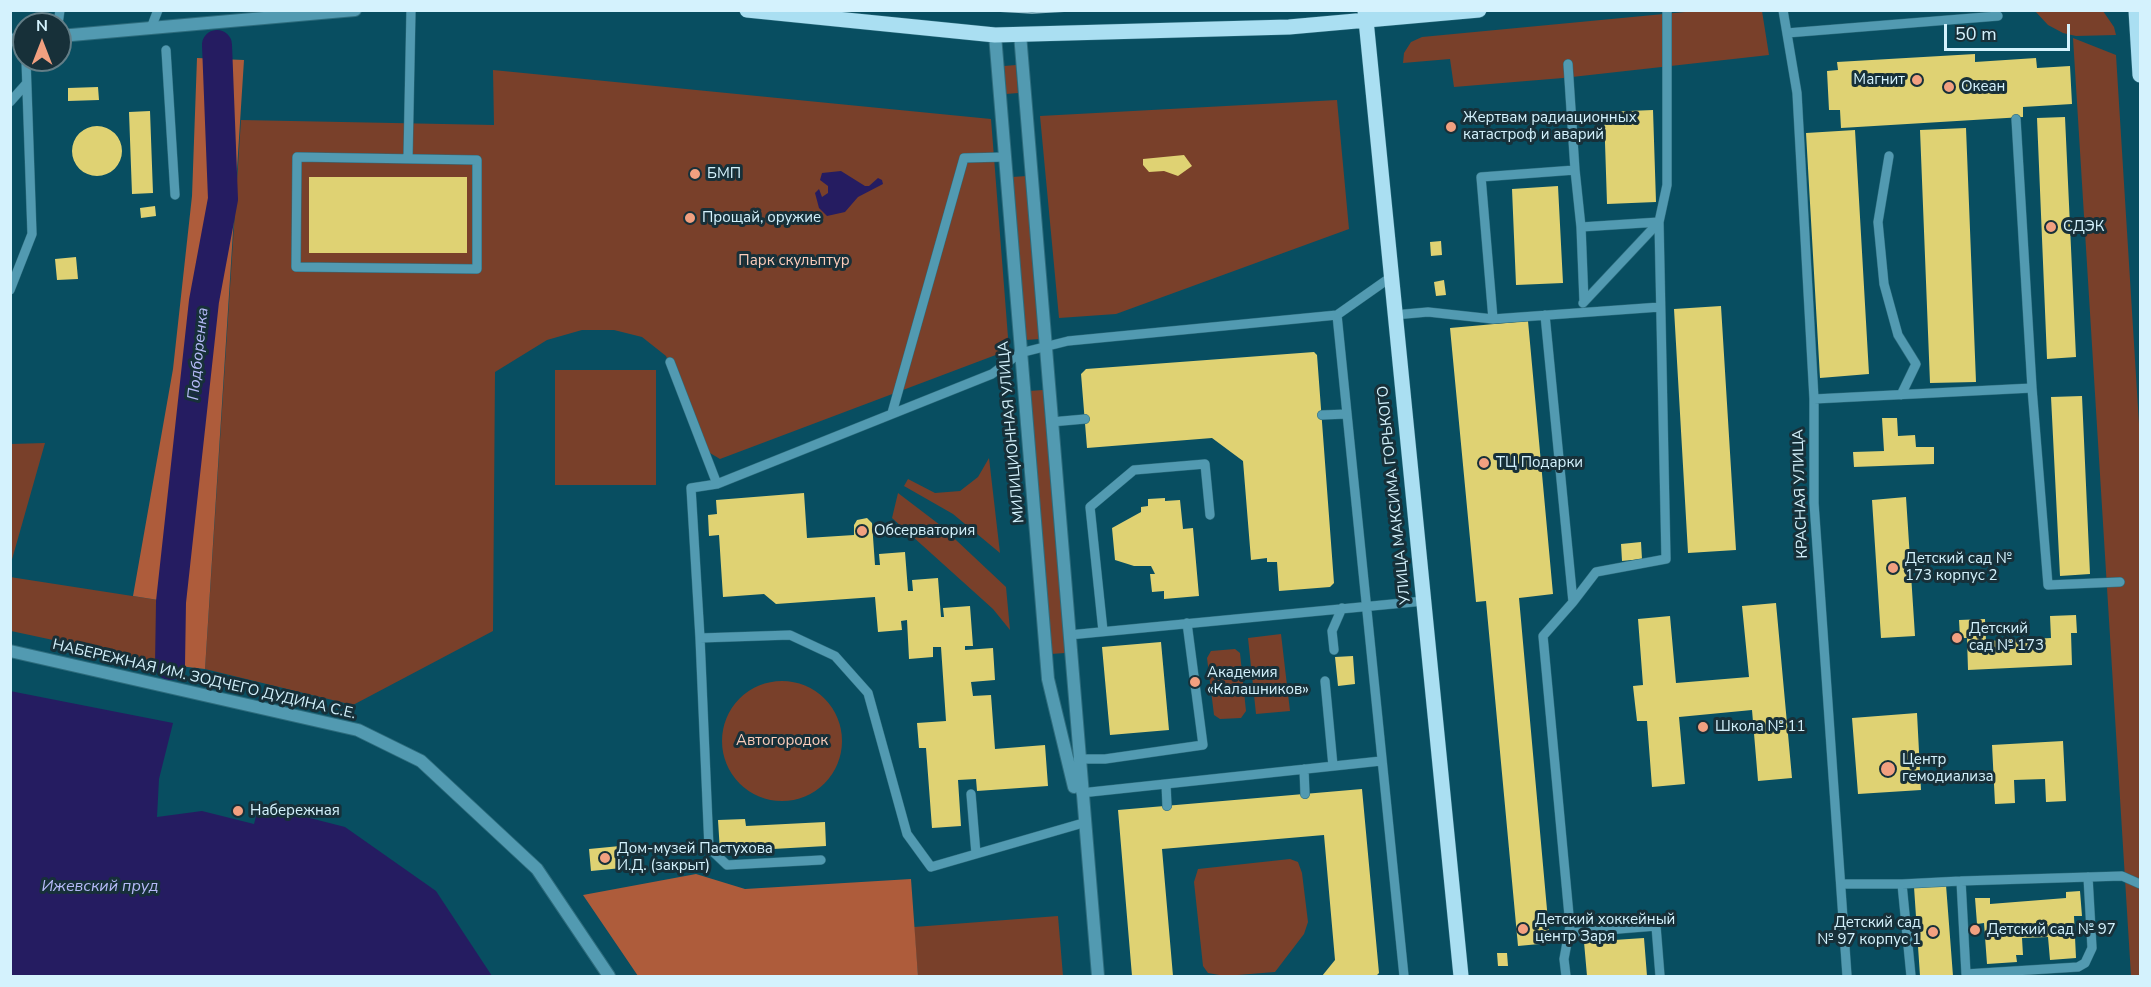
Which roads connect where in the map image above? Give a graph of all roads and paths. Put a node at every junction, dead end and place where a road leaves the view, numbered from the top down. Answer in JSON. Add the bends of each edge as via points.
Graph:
{"nodes":[{"id":1,"x":158,"y":10,"type":"edge"},
{"id":2,"x":411,"y":10,"type":"edge"},
{"id":3,"x":747,"y":10,"type":"edge"},
{"id":4,"x":1479,"y":10,"type":"edge"},
{"id":5,"x":1667,"y":10,"type":"edge"},
{"id":6,"x":1783,"y":10,"type":"edge"},
{"id":7,"x":1938,"y":10,"type":"edge"},
{"id":8,"x":2136,"y":10,"type":"edge"},
{"id":9,"x":352,"y":11,"type":"edge"},
{"id":10,"x":1366,"y":16,"type":"edge"},
{"id":11,"x":1998,"y":16,"type":"dead end"},
{"id":12,"x":1938,"y":21,"type":"junction"},
{"id":13,"x":151,"y":28,"type":"junction"},
{"id":14,"x":1786,"y":33,"type":"junction"},
{"id":15,"x":1020,"y":34,"type":"junction"},
{"id":16,"x":72,"y":35,"type":"edge"},
{"id":17,"x":995,"y":35,"type":"junction"},
{"id":18,"x":166,"y":50,"type":"dead end"},
{"id":19,"x":1568,"y":64,"type":"dead end"},
{"id":20,"x":26,"y":72,"type":"edge"},
{"id":21,"x":2140,"y":75,"type":"edge"},
{"id":22,"x":26,"y":84,"type":"junction"},
{"id":23,"x":10,"y":102,"type":"edge"},
{"id":24,"x":2016,"y":119,"type":"dead end"},
{"id":25,"x":1888,"y":156,"type":"dead end"},
{"id":26,"x":1005,"y":157,"type":"junction"},
{"id":27,"x":408,"y":158,"type":"junction"},
{"id":28,"x":1575,"y":170,"type":"junction"},
{"id":29,"x":175,"y":195,"type":"dead end"},
{"id":30,"x":1659,"y":222,"type":"junction"},
{"id":31,"x":1581,"y":227,"type":"junction"},
{"id":32,"x":1391,"y":277,"type":"junction"},
{"id":33,"x":10,"y":290,"type":"edge"},
{"id":34,"x":1584,"y":302,"type":"junction"},
{"id":35,"x":1660,"y":307,"type":"junction"},
{"id":36,"x":1575,"y":313,"type":"junction"},
{"id":37,"x":1337,"y":315,"type":"junction"},
{"id":38,"x":1394,"y":315,"type":"junction"},
{"id":39,"x":1545,"y":315,"type":"junction"},
{"id":40,"x":1493,"y":319,"type":"junction"},
{"id":41,"x":1044,"y":346,"type":"junction"},
{"id":42,"x":1020,"y":352,"type":"junction"},
{"id":43,"x":670,"y":362,"type":"dead end"},
{"id":44,"x":2032,"y":388,"type":"junction"},
{"id":45,"x":1902,"y":395,"type":"junction"},
{"id":46,"x":1814,"y":399,"type":"junction"},
{"id":47,"x":892,"y":413,"type":"junction"},
{"id":48,"x":1347,"y":414,"type":"junction"},
{"id":49,"x":1322,"y":415,"type":"dead end"},
{"id":50,"x":1084,"y":419,"type":"dead end"},
{"id":51,"x":1051,"y":422,"type":"junction"},
{"id":52,"x":717,"y":484,"type":"junction"},
{"id":53,"x":1210,"y":515,"type":"dead end"},
{"id":54,"x":2120,"y":582,"type":"dead end"},
{"id":55,"x":1424,"y":601,"type":"junction"},
{"id":56,"x":1573,"y":602,"type":"junction"},
{"id":57,"x":1365,"y":606,"type":"junction"},
{"id":58,"x":1342,"y":608,"type":"junction"},
{"id":59,"x":1187,"y":623,"type":"junction"},
{"id":60,"x":1103,"y":631,"type":"junction"},
{"id":61,"x":1069,"y":635,"type":"junction"},
{"id":62,"x":700,"y":638,"type":"junction"},
{"id":63,"x":1334,"y":650,"type":"dead end"},
{"id":64,"x":10,"y":651,"type":"edge"},
{"id":65,"x":1325,"y":681,"type":"dead end"},
{"id":66,"x":1078,"y":759,"type":"junction"},
{"id":67,"x":1381,"y":761,"type":"junction"},
{"id":68,"x":1333,"y":766,"type":"junction"},
{"id":69,"x":1304,"y":769,"type":"junction"},
{"id":70,"x":1166,"y":784,"type":"junction"},
{"id":71,"x":1081,"y":793,"type":"junction"},
{"id":72,"x":970,"y":794,"type":"dead end"},
{"id":73,"x":1305,"y":794,"type":"dead end"},
{"id":74,"x":1167,"y":806,"type":"dead end"},
{"id":75,"x":1083,"y":823,"type":"junction"},
{"id":76,"x":976,"y":854,"type":"junction"},
{"id":77,"x":821,"y":860,"type":"dead end"},
{"id":78,"x":2088,"y":877,"type":"junction"},
{"id":79,"x":1961,"y":881,"type":"junction"},
{"id":80,"x":1841,"y":884,"type":"junction"},
{"id":81,"x":1902,"y":884,"type":"junction"},
{"id":82,"x":2140,"y":884,"type":"edge"},
{"id":83,"x":1569,"y":933,"type":"junction"},
{"id":84,"x":609,"y":976,"type":"edge"},
{"id":85,"x":1098,"y":976,"type":"edge"},
{"id":86,"x":1404,"y":976,"type":"edge"},
{"id":87,"x":1461,"y":976,"type":"edge"},
{"id":88,"x":1566,"y":976,"type":"edge"},
{"id":89,"x":1660,"y":976,"type":"edge"},
{"id":90,"x":1847,"y":976,"type":"edge"},
{"id":91,"x":1911,"y":976,"type":"edge"}],
"edges":[{"from":1,"to":13,"type":"lane"},
{"from":2,"to":27,"type":"lane"},
{"from":3,"to":17,"type":"main road"},
{"from":4,"to":10,"type":"main road"},
{"from":5,"to":30,"type":"lane","via":[[1667,185]]},
{"from":6,"to":14,"type":"lane","name":"КРАСНАЯ УЛИЦА"},
{"from":7,"to":12,"type":"lane"},
{"from":8,"to":21,"type":"main road"},
{"from":9,"to":13,"type":"street"},
{"from":10,"to":15,"type":"main road","via":[[1289,27]]},
{"from":10,"to":32,"type":"main road","name":"УЛИЦА МАКСИМА ГОРЬКОГО"},
{"from":11,"to":12,"type":"lane"},
{"from":12,"to":14,"type":"lane"},
{"from":13,"to":16,"type":"street"},
{"from":14,"to":46,"type":"lane","name":"КРАСНАЯ УЛИЦА","via":[[1797,93]]},
{"from":15,"to":17,"type":"main road"},
{"from":15,"to":41,"type":"street","name":"МИЛИЦИОННАЯ УЛИЦА"},
{"from":17,"to":26,"type":"street","name":"МИЛИЦИОННАЯ УЛИЦА"},
{"from":18,"to":29,"type":"lane"},
{"from":19,"to":28,"type":"lane"},
{"from":20,"to":22,"type":"lane"},
{"from":22,"to":23,"type":"lane"},
{"from":22,"to":33,"type":"lane","via":[[32,234]]},
{"from":24,"to":44,"type":"lane"},
{"from":25,"to":45,"type":"lane","via":[[1878,222],[1884,284],[1898,335],[1916,364]]},
{"from":26,"to":42,"type":"street","name":"МИЛИЦИОННАЯ УЛИЦА"},
{"from":26,"to":47,"type":"lane","via":[[964,158]]},
{"from":27,"to":27,"type":"lane","via":[[477,160],[477,269],[296,267],[297,157]]},
{"from":28,"to":31,"type":"lane"},
{"from":28,"to":40,"type":"lane","via":[[1480,177]]},
{"from":30,"to":31,"type":"lane"},
{"from":30,"to":34,"type":"lane"},
{"from":30,"to":35,"type":"lane"},
{"from":31,"to":34,"type":"lane"},
{"from":32,"to":37,"type":"lane"},
{"from":32,"to":38,"type":"main road","name":"УЛИЦА МАКСИМА ГОРЬКОГО"},
{"from":34,"to":36,"type":"lane"},
{"from":35,"to":36,"type":"lane"},
{"from":35,"to":56,"type":"lane","via":[[1666,559],[1596,573]]},
{"from":36,"to":39,"type":"lane"},
{"from":37,"to":41,"type":"lane"},
{"from":37,"to":48,"type":"lane"},
{"from":38,"to":40,"type":"lane","via":[[1428,312]]},
{"from":38,"to":55,"type":"main road","name":"УЛИЦА МАКСИМА ГОРЬКОГО"},
{"from":39,"to":40,"type":"lane"},
{"from":39,"to":56,"type":"lane"},
{"from":41,"to":42,"type":"lane"},
{"from":41,"to":51,"type":"street","name":"МИЛИЦИОННАЯ УЛИЦА","via":[[1049,364]]},
{"from":42,"to":47,"type":"lane","via":[[992,374]]},
{"from":42,"to":75,"type":"street","name":"МИЛИЦИОННАЯ УЛИЦА","via":[[1048,679]]},
{"from":43,"to":52,"type":"lane"},
{"from":44,"to":45,"type":"lane"},
{"from":44,"to":54,"type":"lane","via":[[2048,585]]},
{"from":45,"to":46,"type":"lane"},
{"from":46,"to":80,"type":"lane","name":"КРАСНАЯ УЛИЦА","via":[[1815,504]]},
{"from":47,"to":52,"type":"lane"},
{"from":48,"to":49,"type":"lane"},
{"from":48,"to":57,"type":"lane"},
{"from":50,"to":51,"type":"lane"},
{"from":51,"to":61,"type":"street","name":"МИЛИЦИОННАЯ УЛИЦА"},
{"from":52,"to":62,"type":"lane","via":[[691,488]]},
{"from":53,"to":60,"type":"lane","via":[[1205,464],[1134,470],[1090,507]]},
{"from":55,"to":57,"type":"lane"},
{"from":55,"to":87,"type":"main road","name":"УЛИЦА МАКСИМА ГОРЬКОГО"},
{"from":56,"to":83,"type":"lane","via":[[1543,636]]},
{"from":57,"to":58,"type":"lane"},
{"from":57,"to":67,"type":"lane"},
{"from":58,"to":59,"type":"lane"},
{"from":58,"to":63,"type":"lane","via":[[1332,631]]},
{"from":59,"to":60,"type":"lane"},
{"from":59,"to":66,"type":"lane","via":[[1203,745],[1105,759]]},
{"from":60,"to":61,"type":"lane"},
{"from":61,"to":66,"type":"street","name":"МИЛИЦИОННАЯ УЛИЦА"},
{"from":62,"to":76,"type":"lane","via":[[790,635],[835,656],[868,693],[907,834],[931,867]]},
{"from":62,"to":77,"type":"lane","via":[[709,848],[727,865]]},
{"from":64,"to":84,"type":"street","name":"НАБЕРЕЖНАЯ ИМ. ЗОДЧЕГО ДУДИНА С.Е.","via":[[358,730],[421,761],[537,869]]},
{"from":65,"to":68,"type":"lane"},
{"from":66,"to":71,"type":"street","name":"МИЛИЦИОННАЯ УЛИЦА"},
{"from":67,"to":68,"type":"lane"},
{"from":67,"to":86,"type":"lane"},
{"from":68,"to":69,"type":"lane"},
{"from":69,"to":70,"type":"lane"},
{"from":69,"to":73,"type":"lane"},
{"from":70,"to":71,"type":"lane"},
{"from":70,"to":74,"type":"lane"},
{"from":71,"to":75,"type":"street","name":"МИЛИЦИОННАЯ УЛИЦА"},
{"from":72,"to":76,"type":"lane"},
{"from":75,"to":76,"type":"lane"},
{"from":75,"to":85,"type":"street","name":"МИЛИЦИОННАЯ УЛИЦА"},
{"from":78,"to":79,"type":"lane"},
{"from":78,"to":79,"type":"lane","via":[[2092,948],[2085,963],[2078,967],[1966,974]]},
{"from":78,"to":82,"type":"lane","via":[[2122,876]]},
{"from":79,"to":81,"type":"lane"},
{"from":80,"to":81,"type":"lane"},
{"from":80,"to":90,"type":"lane","name":"КРАСНАЯ УЛИЦА"},
{"from":81,"to":91,"type":"lane"},
{"from":83,"to":88,"type":"lane","via":[[1564,959]]},
{"from":83,"to":89,"type":"lane","via":[[1656,926]]}]}
